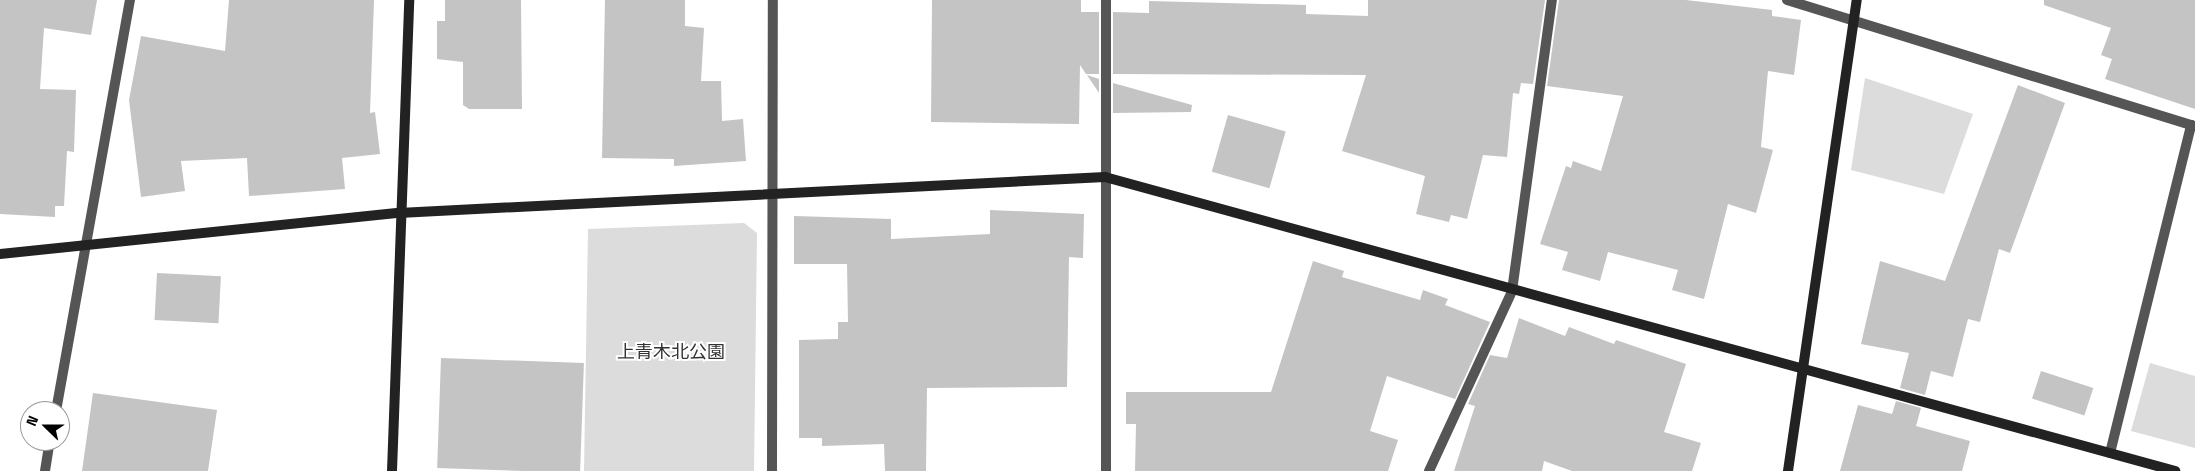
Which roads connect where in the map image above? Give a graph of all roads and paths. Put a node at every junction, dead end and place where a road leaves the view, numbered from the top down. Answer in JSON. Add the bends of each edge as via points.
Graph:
{"nodes":[{"id":1,"x":130,"y":0,"type":"edge"},
{"id":2,"x":409,"y":0,"type":"edge"},
{"id":3,"x":773,"y":0,"type":"edge"},
{"id":4,"x":1106,"y":0,"type":"edge"},
{"id":5,"x":1552,"y":0,"type":"edge"},
{"id":6,"x":1787,"y":0,"type":"edge"},
{"id":7,"x":1857,"y":0,"type":"edge"},
{"id":8,"x":1853,"y":21,"type":"junction"},
{"id":9,"x":2193,"y":126,"type":"edge"},
{"id":10,"x":1104,"y":177,"type":"junction"},
{"id":11,"x":773,"y":194,"type":"junction"},
{"id":12,"x":398,"y":213,"type":"junction"},
{"id":13,"x":87,"y":247,"type":"junction"},
{"id":14,"x":0,"y":254,"type":"edge"},
{"id":15,"x":1512,"y":291,"type":"junction"},
{"id":16,"x":1800,"y":371,"type":"junction"},
{"id":17,"x":58,"y":401,"type":"edge"},
{"id":18,"x":48,"y":451,"type":"edge"},
{"id":19,"x":2110,"y":454,"type":"junction"},
{"id":20,"x":45,"y":471,"type":"edge"},
{"id":21,"x":392,"y":471,"type":"edge"},
{"id":22,"x":772,"y":471,"type":"edge"},
{"id":23,"x":1106,"y":471,"type":"edge"},
{"id":24,"x":1429,"y":471,"type":"edge"},
{"id":25,"x":1788,"y":471,"type":"edge"},
{"id":26,"x":2175,"y":471,"type":"edge"}],
"edges":[{"from":1,"to":13,"type":"street"},
{"from":2,"to":12,"type":"street"},
{"from":3,"to":11,"type":"street"},
{"from":4,"to":10,"type":"street"},
{"from":5,"to":15,"type":"street"},
{"from":6,"to":8,"type":"street"},
{"from":7,"to":8,"type":"street"},
{"from":8,"to":9,"type":"street"},
{"from":8,"to":16,"type":"street"},
{"from":9,"to":19,"type":"street"},
{"from":10,"to":11,"type":"street"},
{"from":10,"to":15,"type":"street"},
{"from":10,"to":23,"type":"street"},
{"from":11,"to":12,"type":"street"},
{"from":11,"to":22,"type":"street"},
{"from":12,"to":13,"type":"street"},
{"from":12,"to":21,"type":"street"},
{"from":13,"to":14,"type":"street"},
{"from":13,"to":17,"type":"street"},
{"from":15,"to":16,"type":"street"},
{"from":15,"to":24,"type":"street"},
{"from":16,"to":19,"type":"street"},
{"from":16,"to":25,"type":"street"},
{"from":18,"to":20,"type":"street"},
{"from":19,"to":26,"type":"street"}]}
